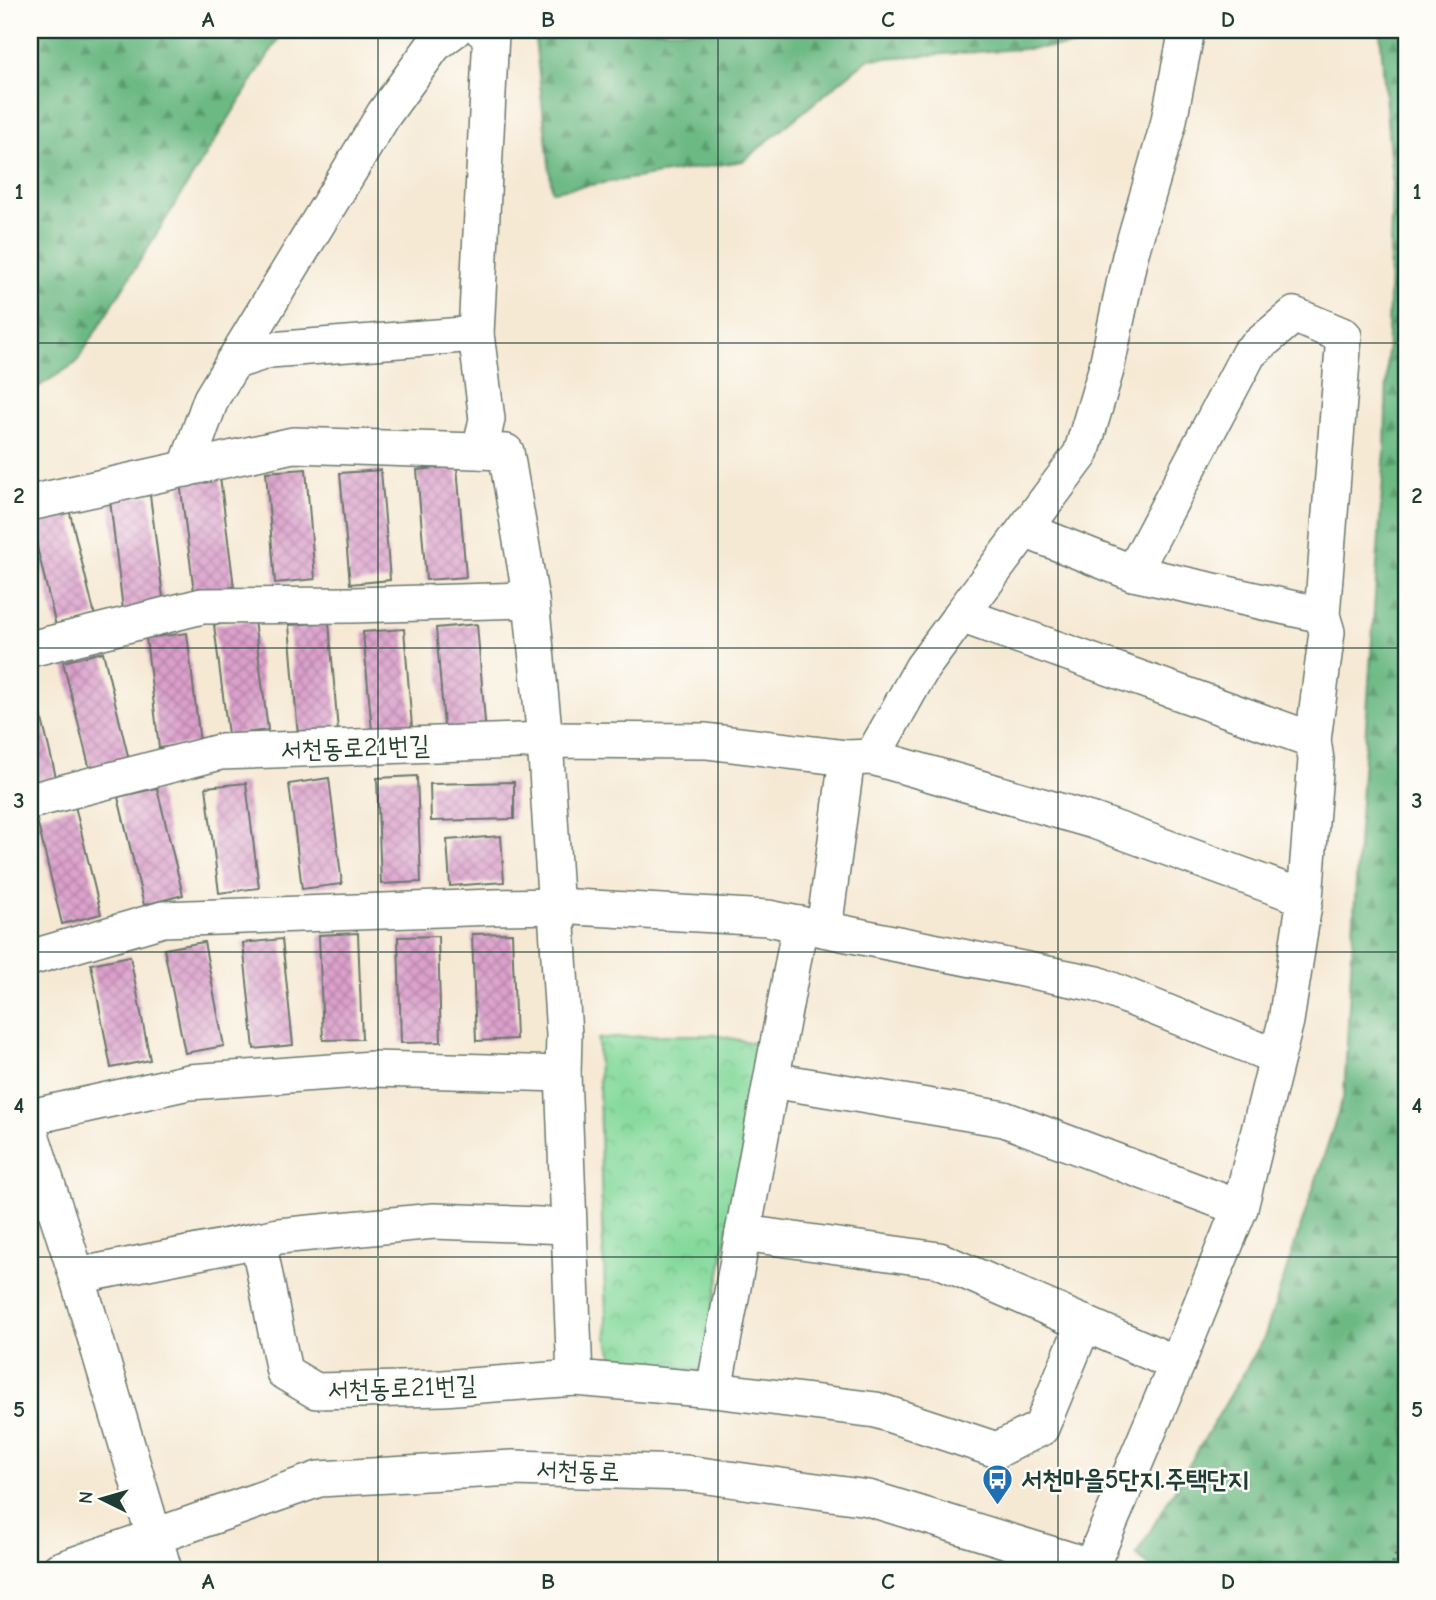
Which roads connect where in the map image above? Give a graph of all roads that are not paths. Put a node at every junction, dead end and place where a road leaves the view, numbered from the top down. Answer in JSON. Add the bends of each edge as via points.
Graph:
{"nodes":[{"id":1,"x":454,"y":30,"type":"edge"},
{"id":2,"x":482,"y":30,"type":"edge"},
{"id":3,"x":1187,"y":30,"type":"edge"},
{"id":4,"x":476,"y":334,"type":"junction"},
{"id":5,"x":233,"y":362,"type":"junction"},
{"id":6,"x":480,"y":451,"type":"junction"},
{"id":7,"x":186,"y":468,"type":"junction"},
{"id":8,"x":30,"y":503,"type":"edge"},
{"id":9,"x":1025,"y":530,"type":"junction"},
{"id":10,"x":1133,"y":573,"type":"junction"},
{"id":11,"x":531,"y":600,"type":"junction"},
{"id":12,"x":961,"y":615,"type":"junction"},
{"id":13,"x":1322,"y":615,"type":"junction"},
{"id":14,"x":30,"y":649,"type":"edge"},
{"id":15,"x":545,"y":740,"type":"junction"},
{"id":16,"x":1313,"y":740,"type":"junction"},
{"id":17,"x":860,"y":757,"type":"junction"},
{"id":18,"x":30,"y":802,"type":"edge"},
{"id":19,"x":1305,"y":898,"type":"junction"},
{"id":20,"x":557,"y":906,"type":"junction"},
{"id":21,"x":812,"y":927,"type":"junction"},
{"id":22,"x":30,"y":958,"type":"edge"},
{"id":23,"x":1277,"y":1057,"type":"junction"},
{"id":24,"x":563,"y":1074,"type":"junction"},
{"id":25,"x":772,"y":1080,"type":"junction"},
{"id":26,"x":30,"y":1117,"type":"edge"},
{"id":27,"x":30,"y":1131,"type":"edge"},
{"id":28,"x":1240,"y":1208,"type":"junction"},
{"id":29,"x":568,"y":1226,"type":"junction"},
{"id":30,"x":743,"y":1233,"type":"junction"},
{"id":31,"x":258,"y":1240,"type":"junction"},
{"id":32,"x":77,"y":1276,"type":"junction"},
{"id":33,"x":1084,"y":1323,"type":"junction"},
{"id":34,"x":1177,"y":1364,"type":"junction"},
{"id":35,"x":575,"y":1378,"type":"junction"},
{"id":36,"x":714,"y":1391,"type":"junction"},
{"id":37,"x":154,"y":1536,"type":"junction"},
{"id":38,"x":1095,"y":1568,"type":"edge"},
{"id":39,"x":59,"y":1570,"type":"edge"},
{"id":40,"x":164,"y":1570,"type":"edge"}],
"edges":[{"from":1,"to":5,"type":"street","via":[[434,45],[384,114]]},
{"from":2,"to":4,"type":"street","via":[[491,33]]},
{"from":3,"to":9,"type":"street","via":[[1168,125],[1081,454]]},
{"from":4,"to":5,"type":"street","via":[[270,350]]},
{"from":4,"to":6,"type":"street","via":[[487,419]]},
{"from":5,"to":7,"type":"street","via":[[211,399]]},
{"from":6,"to":7,"type":"street","via":[[293,445]]},
{"from":6,"to":11,"type":"street","via":[[506,452]]},
{"from":7,"to":8,"type":"street"},
{"from":9,"to":10,"type":"street"},
{"from":9,"to":12,"type":"street"},
{"from":10,"to":13,"type":"street"},
{"from":10,"to":13,"type":"street","via":[[1249,353],[1294,314],[1344,336]]},
{"from":11,"to":14,"type":"street","via":[[202,606]]},
{"from":11,"to":15,"type":"street"},
{"from":12,"to":16,"type":"street"},
{"from":12,"to":17,"type":"street"},
{"from":13,"to":16,"type":"street","via":[[1326,632]]},
{"from":15,"to":17,"type":"street","name":"서천동로21번길","via":[[706,741]]},
{"from":15,"to":18,"type":"street","name":"서천동로21번길","via":[[220,752]]},
{"from":15,"to":20,"type":"street"},
{"from":16,"to":19,"type":"street","via":[[1316,760]]},
{"from":17,"to":19,"type":"street","name":"서천동로21번길","via":[[1094,821]]},
{"from":17,"to":21,"type":"street"},
{"from":19,"to":23,"type":"street"},
{"from":20,"to":21,"type":"street","via":[[768,918]]},
{"from":20,"to":22,"type":"street","via":[[163,919]]},
{"from":20,"to":24,"type":"street"},
{"from":21,"to":23,"type":"street","via":[[1097,984]]},
{"from":21,"to":25,"type":"street"},
{"from":23,"to":28,"type":"street"},
{"from":24,"to":26,"type":"street","via":[[373,1069],[189,1082]]},
{"from":24,"to":29,"type":"street"},
{"from":25,"to":28,"type":"street","via":[[1004,1119]]},
{"from":25,"to":30,"type":"street"},
{"from":27,"to":32,"type":"street"},
{"from":28,"to":34,"type":"street"},
{"from":29,"to":31,"type":"street","via":[[434,1221]]},
{"from":29,"to":35,"type":"street"},
{"from":30,"to":33,"type":"street","via":[[939,1260]]},
{"from":30,"to":36,"type":"street"},
{"from":31,"to":32,"type":"street"},
{"from":31,"to":35,"type":"street","name":"서천동로21번길","via":[[284,1372],[316,1391]]},
{"from":32,"to":37,"type":"street"},
{"from":33,"to":34,"type":"street"},
{"from":33,"to":36,"type":"street","name":"서천동로21번길","via":[[1041,1428],[998,1450],[876,1410]]},
{"from":34,"to":38,"type":"street"},
{"from":35,"to":36,"type":"street","name":"서천동로21번길"},
{"from":37,"to":38,"type":"street","name":"서천동로","via":[[319,1479],[513,1468],[687,1473],[868,1498]]},
{"from":37,"to":39,"type":"street","name":"서천동로"},
{"from":37,"to":40,"type":"street"}]}
